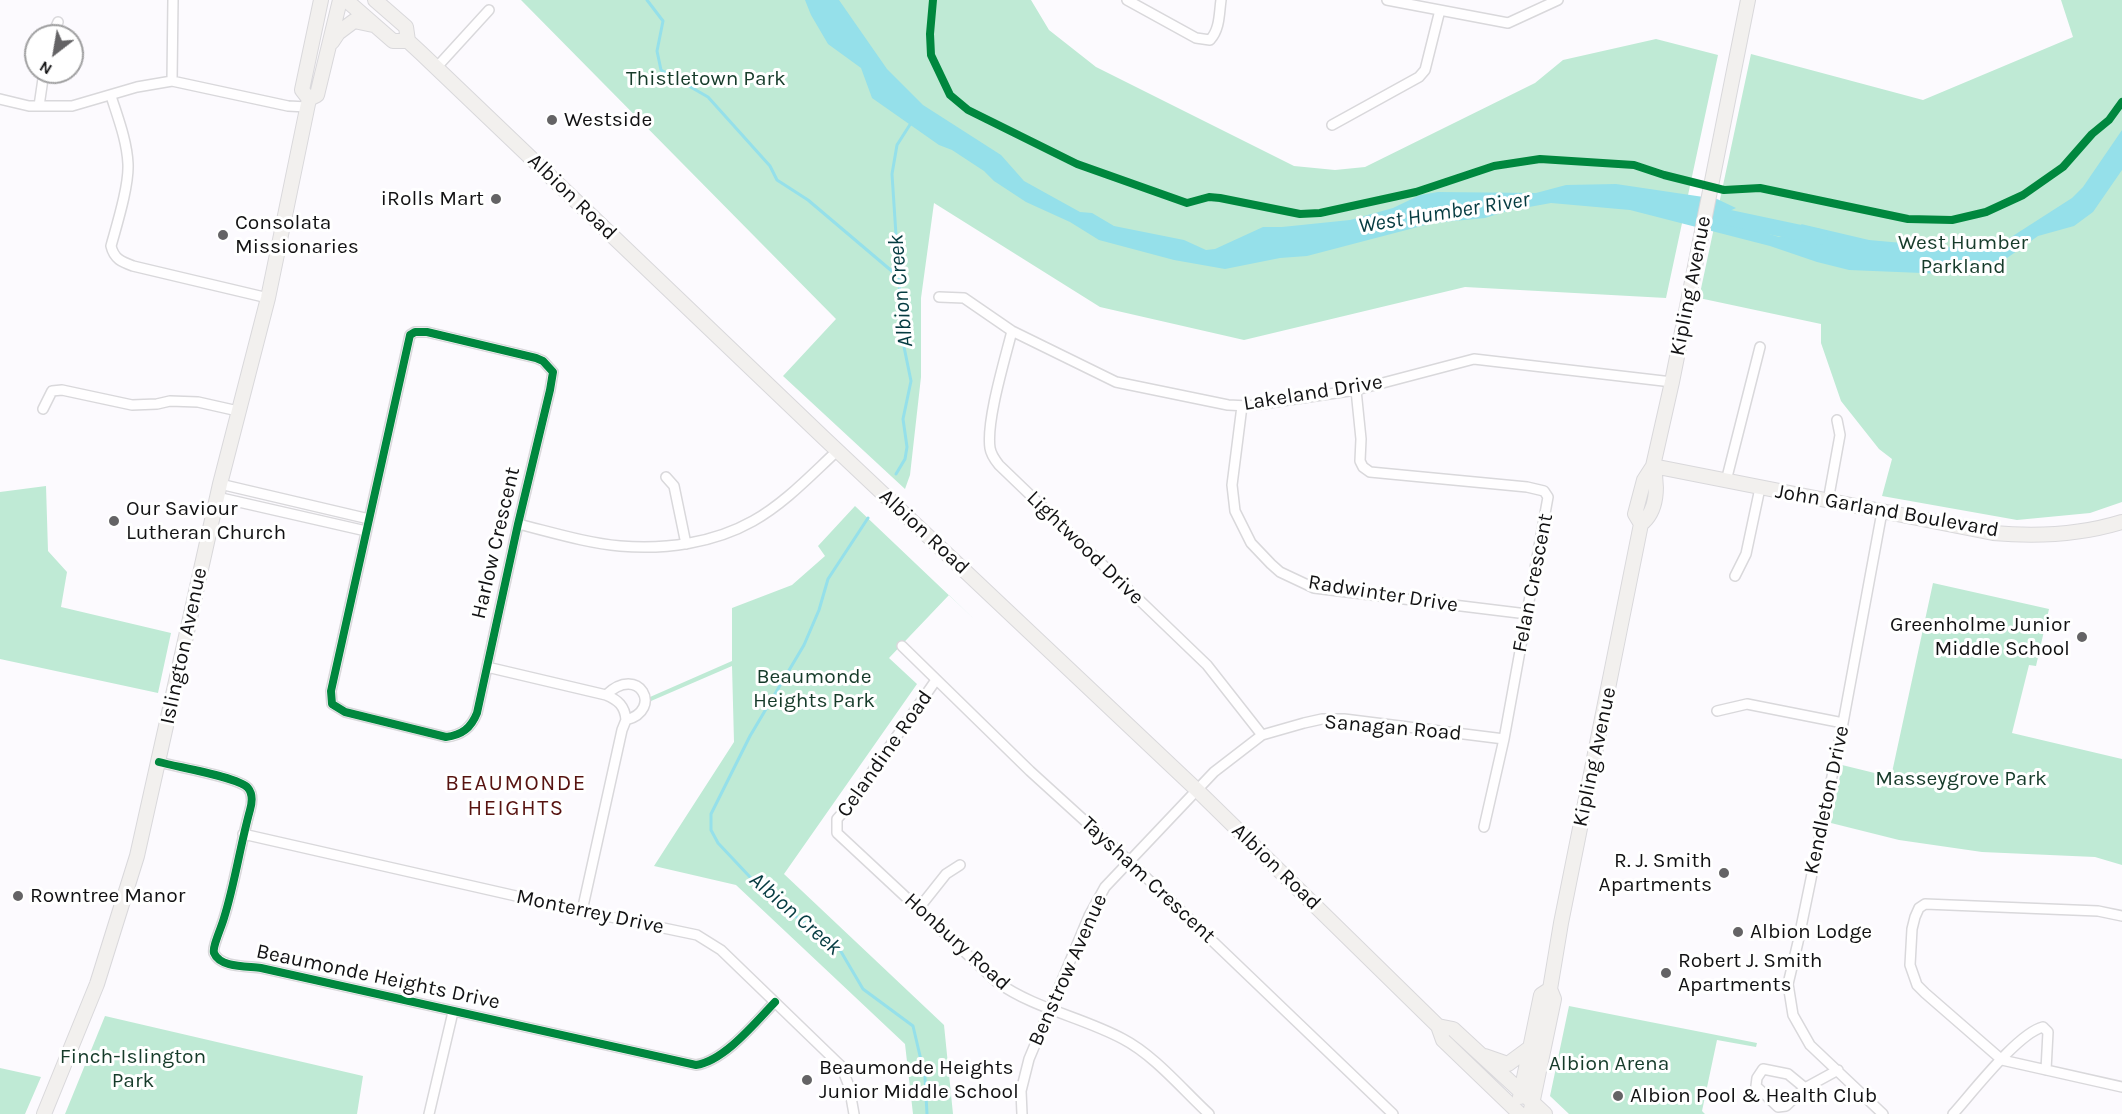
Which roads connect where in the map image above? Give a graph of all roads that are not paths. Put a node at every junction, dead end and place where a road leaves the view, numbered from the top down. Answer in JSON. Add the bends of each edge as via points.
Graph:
{"nodes":[{"id":1,"x":173,"y":0,"type":"edge"},
{"id":2,"x":321,"y":0,"type":"edge"},
{"id":3,"x":340,"y":0,"type":"edge"},
{"id":4,"x":346,"y":0,"type":"edge"},
{"id":5,"x":375,"y":0,"type":"edge"},
{"id":6,"x":1127,"y":0,"type":"edge"},
{"id":7,"x":1221,"y":0,"type":"edge"},
{"id":8,"x":1387,"y":0,"type":"edge"},
{"id":9,"x":1558,"y":0,"type":"edge"},
{"id":10,"x":1748,"y":0,"type":"edge"},
{"id":11,"x":489,"y":10,"type":"dead end"},
{"id":12,"x":1440,"y":10,"type":"junction"},
{"id":13,"x":375,"y":25,"type":"junction"},
{"id":14,"x":408,"y":41,"type":"junction"},
{"id":15,"x":330,"y":46,"type":"junction"},
{"id":16,"x":436,"y":68,"type":"junction"},
{"id":17,"x":172,"y":81,"type":"junction"},
{"id":18,"x":42,"y":84,"type":"edge"},
{"id":19,"x":111,"y":96,"type":"junction"},
{"id":20,"x":0,"y":99,"type":"edge"},
{"id":21,"x":308,"y":103,"type":"junction"},
{"id":22,"x":39,"y":106,"type":"junction"},
{"id":23,"x":1332,"y":124,"type":"dead end"},
{"id":24,"x":939,"y":297,"type":"dead end"},
{"id":25,"x":268,"y":298,"type":"junction"},
{"id":26,"x":1012,"y":331,"type":"junction"},
{"id":27,"x":1761,"y":347,"type":"dead end"},
{"id":28,"x":1672,"y":382,"type":"junction"},
{"id":29,"x":1356,"y":390,"type":"junction"},
{"id":30,"x":1242,"y":406,"type":"junction"},
{"id":31,"x":43,"y":409,"type":"dead end"},
{"id":32,"x":238,"y":411,"type":"junction"},
{"id":33,"x":1837,"y":420,"type":"dead end"},
{"id":34,"x":837,"y":451,"type":"junction"},
{"id":35,"x":1653,"y":466,"type":"junction"},
{"id":36,"x":666,"y":477,"type":"dead end"},
{"id":37,"x":1726,"y":481,"type":"junction"},
{"id":38,"x":1760,"y":488,"type":"junction"},
{"id":39,"x":219,"y":491,"type":"junction"},
{"id":40,"x":1827,"y":501,"type":"junction"},
{"id":41,"x":1882,"y":512,"type":"junction"},
{"id":42,"x":369,"y":519,"type":"junction"},
{"id":43,"x":2122,"y":522,"type":"edge"},
{"id":44,"x":518,"y":524,"type":"junction"},
{"id":45,"x":366,"y":531,"type":"junction"},
{"id":46,"x":686,"y":544,"type":"junction"},
{"id":47,"x":1735,"y":576,"type":"dead end"},
{"id":48,"x":1527,"y":614,"type":"junction"},
{"id":49,"x":902,"y":646,"type":"dead end"},
{"id":50,"x":486,"y":668,"type":"junction"},
{"id":51,"x":936,"y":680,"type":"junction"},
{"id":52,"x":606,"y":694,"type":"junction"},
{"id":53,"x":1717,"y":711,"type":"dead end"},
{"id":54,"x":626,"y":720,"type":"junction"},
{"id":55,"x":1843,"y":723,"type":"junction"},
{"id":56,"x":1262,"y":735,"type":"junction"},
{"id":57,"x":1504,"y":739,"type":"junction"},
{"id":58,"x":159,"y":762,"type":"junction"},
{"id":59,"x":1197,"y":790,"type":"junction"},
{"id":60,"x":1484,"y":827,"type":"dead end"},
{"id":61,"x":836,"y":830,"type":"joint"},
{"id":62,"x":243,"y":834,"type":"junction"},
{"id":63,"x":1129,"y":861,"type":"junction"},
{"id":64,"x":960,"y":865,"type":"dead end"},
{"id":65,"x":919,"y":908,"type":"junction"},
{"id":66,"x":582,"y":911,"type":"junction"},
{"id":67,"x":2122,"y":916,"type":"edge"},
{"id":68,"x":1550,"y":989,"type":"junction"},
{"id":69,"x":775,"y":1002,"type":"junction"},
{"id":70,"x":1050,"y":1008,"type":"junction"},
{"id":71,"x":453,"y":1012,"type":"junction"},
{"id":72,"x":1438,"y":1026,"type":"junction"},
{"id":73,"x":1530,"y":1047,"type":"junction"},
{"id":74,"x":1481,"y":1054,"type":"junction"},
{"id":75,"x":2002,"y":1060,"type":"junction"},
{"id":76,"x":1838,"y":1070,"type":"junction"},
{"id":77,"x":2046,"y":1070,"type":"junction"},
{"id":78,"x":1805,"y":1088,"type":"junction"},
{"id":79,"x":2122,"y":1088,"type":"edge"},
{"id":80,"x":1521,"y":1092,"type":"junction"},
{"id":81,"x":1523,"y":1111,"type":"edge"},
{"id":82,"x":44,"y":1114,"type":"edge"},
{"id":83,"x":429,"y":1114,"type":"edge"},
{"id":84,"x":854,"y":1114,"type":"edge"},
{"id":85,"x":1022,"y":1114,"type":"edge"},
{"id":86,"x":1209,"y":1114,"type":"edge"},
{"id":87,"x":1394,"y":1114,"type":"edge"},
{"id":88,"x":1545,"y":1114,"type":"edge"},
{"id":89,"x":1883,"y":1114,"type":"edge"},
{"id":90,"x":1953,"y":1114,"type":"edge"}],
"edges":[{"from":1,"to":17,"type":"street"},
{"from":2,"to":21,"type":"main road","name":"Islington Avenue","via":[[302,90]]},
{"from":3,"to":15,"type":"main road","name":"Islington Avenue"},
{"from":4,"to":13,"type":"main road","name":"Albion Road"},
{"from":5,"to":14,"type":"main road","name":"Albion Road","via":[[406,27]]},
{"from":6,"to":7,"type":"street","via":[[1196,38],[1210,40],[1218,26]]},
{"from":8,"to":12,"type":"street"},
{"from":9,"to":12,"type":"street","via":[[1508,23]]},
{"from":10,"to":28,"type":"main road","name":"Kipling Avenue"},
{"from":11,"to":16,"type":"street"},
{"from":12,"to":23,"type":"street","via":[[1425,70],[1419,77]]},
{"from":13,"to":14,"type":"main road","name":"Albion Road","via":[[393,41]]},
{"from":13,"to":15,"type":"main road","via":[[354,21],[338,33]]},
{"from":14,"to":16,"type":"main road","name":"Albion Road"},
{"from":15,"to":21,"type":"main road","name":"Islington Avenue","via":[[317,94]]},
{"from":16,"to":34,"type":"main road","name":"Albion Road"},
{"from":17,"to":19,"type":"street"},
{"from":17,"to":21,"type":"street","via":[[288,106]]},
{"from":18,"to":22,"type":"street"},
{"from":19,"to":22,"type":"street","via":[[72,106]]},
{"from":19,"to":25,"type":"street","via":[[128,164],[111,246],[113,254],[133,266]]},
{"from":20,"to":22,"type":"street"},
{"from":21,"to":25,"type":"main road","name":"Islington Avenue"},
{"from":24,"to":26,"type":"street","name":"Lakeland Drive","via":[[964,298]]},
{"from":25,"to":32,"type":"main road","name":"Islington Avenue"},
{"from":26,"to":30,"type":"street","name":"Lakeland Drive","via":[[1116,382]]},
{"from":26,"to":56,"type":"street","name":"Lightwood Drive","via":[[991,426],[993,457],[1207,665]]},
{"from":27,"to":37,"type":"street"},
{"from":28,"to":29,"type":"street","name":"Lakeland Drive","via":[[1474,358]]},
{"from":28,"to":35,"type":"main road","name":"Kipling Avenue"},
{"from":29,"to":30,"type":"street","name":"Lakeland Drive"},
{"from":29,"to":48,"type":"street","name":"Felan Crescent","via":[[1360,461],[1371,472],[1544,491],[1548,503]]},
{"from":30,"to":48,"type":"street","name":"Radwinter Drive","via":[[1232,486],[1235,511],[1251,543],[1280,572],[1314,588]]},
{"from":31,"to":32,"type":"street","via":[[52,391],[62,390],[132,405],[198,402]]},
{"from":32,"to":39,"type":"main road","name":"Islington Avenue"},
{"from":33,"to":40,"type":"street","via":[[1840,435]]},
{"from":34,"to":46,"type":"street","via":[[755,520],[711,539]]},
{"from":34,"to":59,"type":"main road","name":"Albion Road"},
{"from":35,"to":37,"type":"main road","name":"John Garland Boulevard"},
{"from":35,"to":68,"type":"main road","name":"Kipling Avenue","via":[[1658,483],[1650,517],[1641,524]]},
{"from":36,"to":46,"type":"street","via":[[674,486]]},
{"from":37,"to":38,"type":"main road","name":"John Garland Boulevard"},
{"from":38,"to":40,"type":"main road","name":"John Garland Boulevard"},
{"from":38,"to":47,"type":"street","via":[[1746,554]]},
{"from":39,"to":42,"type":"street"},
{"from":39,"to":45,"type":"street"},
{"from":39,"to":58,"type":"main road","name":"Islington Avenue"},
{"from":40,"to":41,"type":"main road","name":"John Garland Boulevard"},
{"from":41,"to":43,"type":"main road","name":"John Garland Boulevard","via":[[1993,533],[2026,535],[2072,534]]},
{"from":41,"to":55,"type":"street","name":"Kendleton Drive"},
{"from":42,"to":44,"type":"street","name":"Harlow Crescent","via":[[410,335],[421,332],[536,358],[553,372]]},
{"from":42,"to":45,"type":"street","name":"Harlow Crescent"},
{"from":44,"to":46,"type":"street","via":[[620,546]]},
{"from":44,"to":50,"type":"street","name":"Harlow Crescent"},
{"from":45,"to":50,"type":"street","name":"Harlow Crescent","via":[[331,691],[332,704],[345,712],[446,737],[456,736],[474,720]]},
{"from":48,"to":57,"type":"street","name":"Felan Crescent"},
{"from":49,"to":51,"type":"street","name":"Taysham Crescent"},
{"from":50,"to":52,"type":"street"},
{"from":51,"to":61,"type":"street","name":"Celandine Road","via":[[837,819]]},
{"from":51,"to":63,"type":"street","name":"Taysham Crescent"},
{"from":52,"to":54,"type":"street","via":[[617,700]]},
{"from":52,"to":54,"type":"street","via":[[624,682],[643,690],[644,710],[638,717]]},
{"from":53,"to":55,"type":"street","via":[[1747,704]]},
{"from":54,"to":66,"type":"street"},
{"from":55,"to":76,"type":"street","name":"Kendleton Drive","via":[[1788,984],[1793,1015],[1802,1033]]},
{"from":56,"to":57,"type":"street","name":"Sanagan Road","via":[[1322,719],[1344,719]]},
{"from":56,"to":59,"type":"street","name":"Sanagan Road"},
{"from":57,"to":60,"type":"street","name":"Felan Crescent"},
{"from":58,"to":62,"type":"street","name":"Beaumonde Heights Drive","via":[[246,786],[252,800]]},
{"from":58,"to":82,"type":"main road","name":"Islington Avenue","via":[[137,856],[97,984]]},
{"from":59,"to":63,"type":"street","name":"Benstrow Avenue"},
{"from":59,"to":72,"type":"main road","name":"Albion Road"},
{"from":61,"to":65,"type":"street","name":"Honbury Road"},
{"from":62,"to":66,"type":"street","name":"Monterrey Drive"},
{"from":62,"to":71,"type":"street","name":"Beaumonde Heights Drive","via":[[214,947],[220,960]]},
{"from":63,"to":70,"type":"street","name":"Benstrow Avenue","via":[[1105,887],[1089,916]]},
{"from":63,"to":87,"type":"street","name":"Taysham Crescent"},
{"from":64,"to":65,"type":"street","via":[[946,874]]},
{"from":65,"to":70,"type":"street","name":"Honbury Road","via":[[997,982],[1028,1001]]},
{"from":66,"to":69,"type":"street","name":"Monterrey Drive","via":[[697,935],[721,950]]},
{"from":67,"to":75,"type":"street","via":[[2098,911],[1933,903],[1919,908],[1912,929],[1910,965],[1917,985]]},
{"from":68,"to":73,"type":"main road","name":"Kipling Avenue","via":[[1541,995]]},
{"from":68,"to":81,"type":"main road","name":"Kipling Avenue","via":[[1554,999]]},
{"from":69,"to":71,"type":"street","name":"Beaumonde Heights Drive","via":[[720,1056],[696,1065]]},
{"from":69,"to":84,"type":"street","name":"Monterrey Drive","via":[[842,1068]]},
{"from":70,"to":85,"type":"street","name":"Benstrow Avenue","via":[[1029,1059]]},
{"from":70,"to":86,"type":"street","name":"Honbury Road","via":[[1126,1040]]},
{"from":71,"to":83,"type":"street"},
{"from":72,"to":74,"type":"main road","name":"Albion Road","via":[[1453,1029]]},
{"from":72,"to":81,"type":"main road","name":"Albion Road","via":[[1443,1040]]},
{"from":73,"to":74,"type":"main road","via":[[1508,1064]]},
{"from":73,"to":80,"type":"main road","name":"Kipling Avenue"},
{"from":74,"to":80,"type":"main road","name":"Albion Road"},
{"from":75,"to":77,"type":"street"},
{"from":75,"to":77,"type":"street","via":[[2033,1031],[2043,1027],[2048,1032]]},
{"from":75,"to":90,"type":"street"},
{"from":76,"to":78,"type":"street"},
{"from":76,"to":89,"type":"street","name":"Kendleton Drive"},
{"from":77,"to":79,"type":"street"},
{"from":78,"to":78,"type":"street","via":[[1788,1074],[1763,1070],[1756,1086],[1778,1107],[1786,1106]]},
{"from":80,"to":81,"type":"main road","name":"Albion Road"},
{"from":81,"to":88,"type":"main road","name":"Albion Road"}]}
